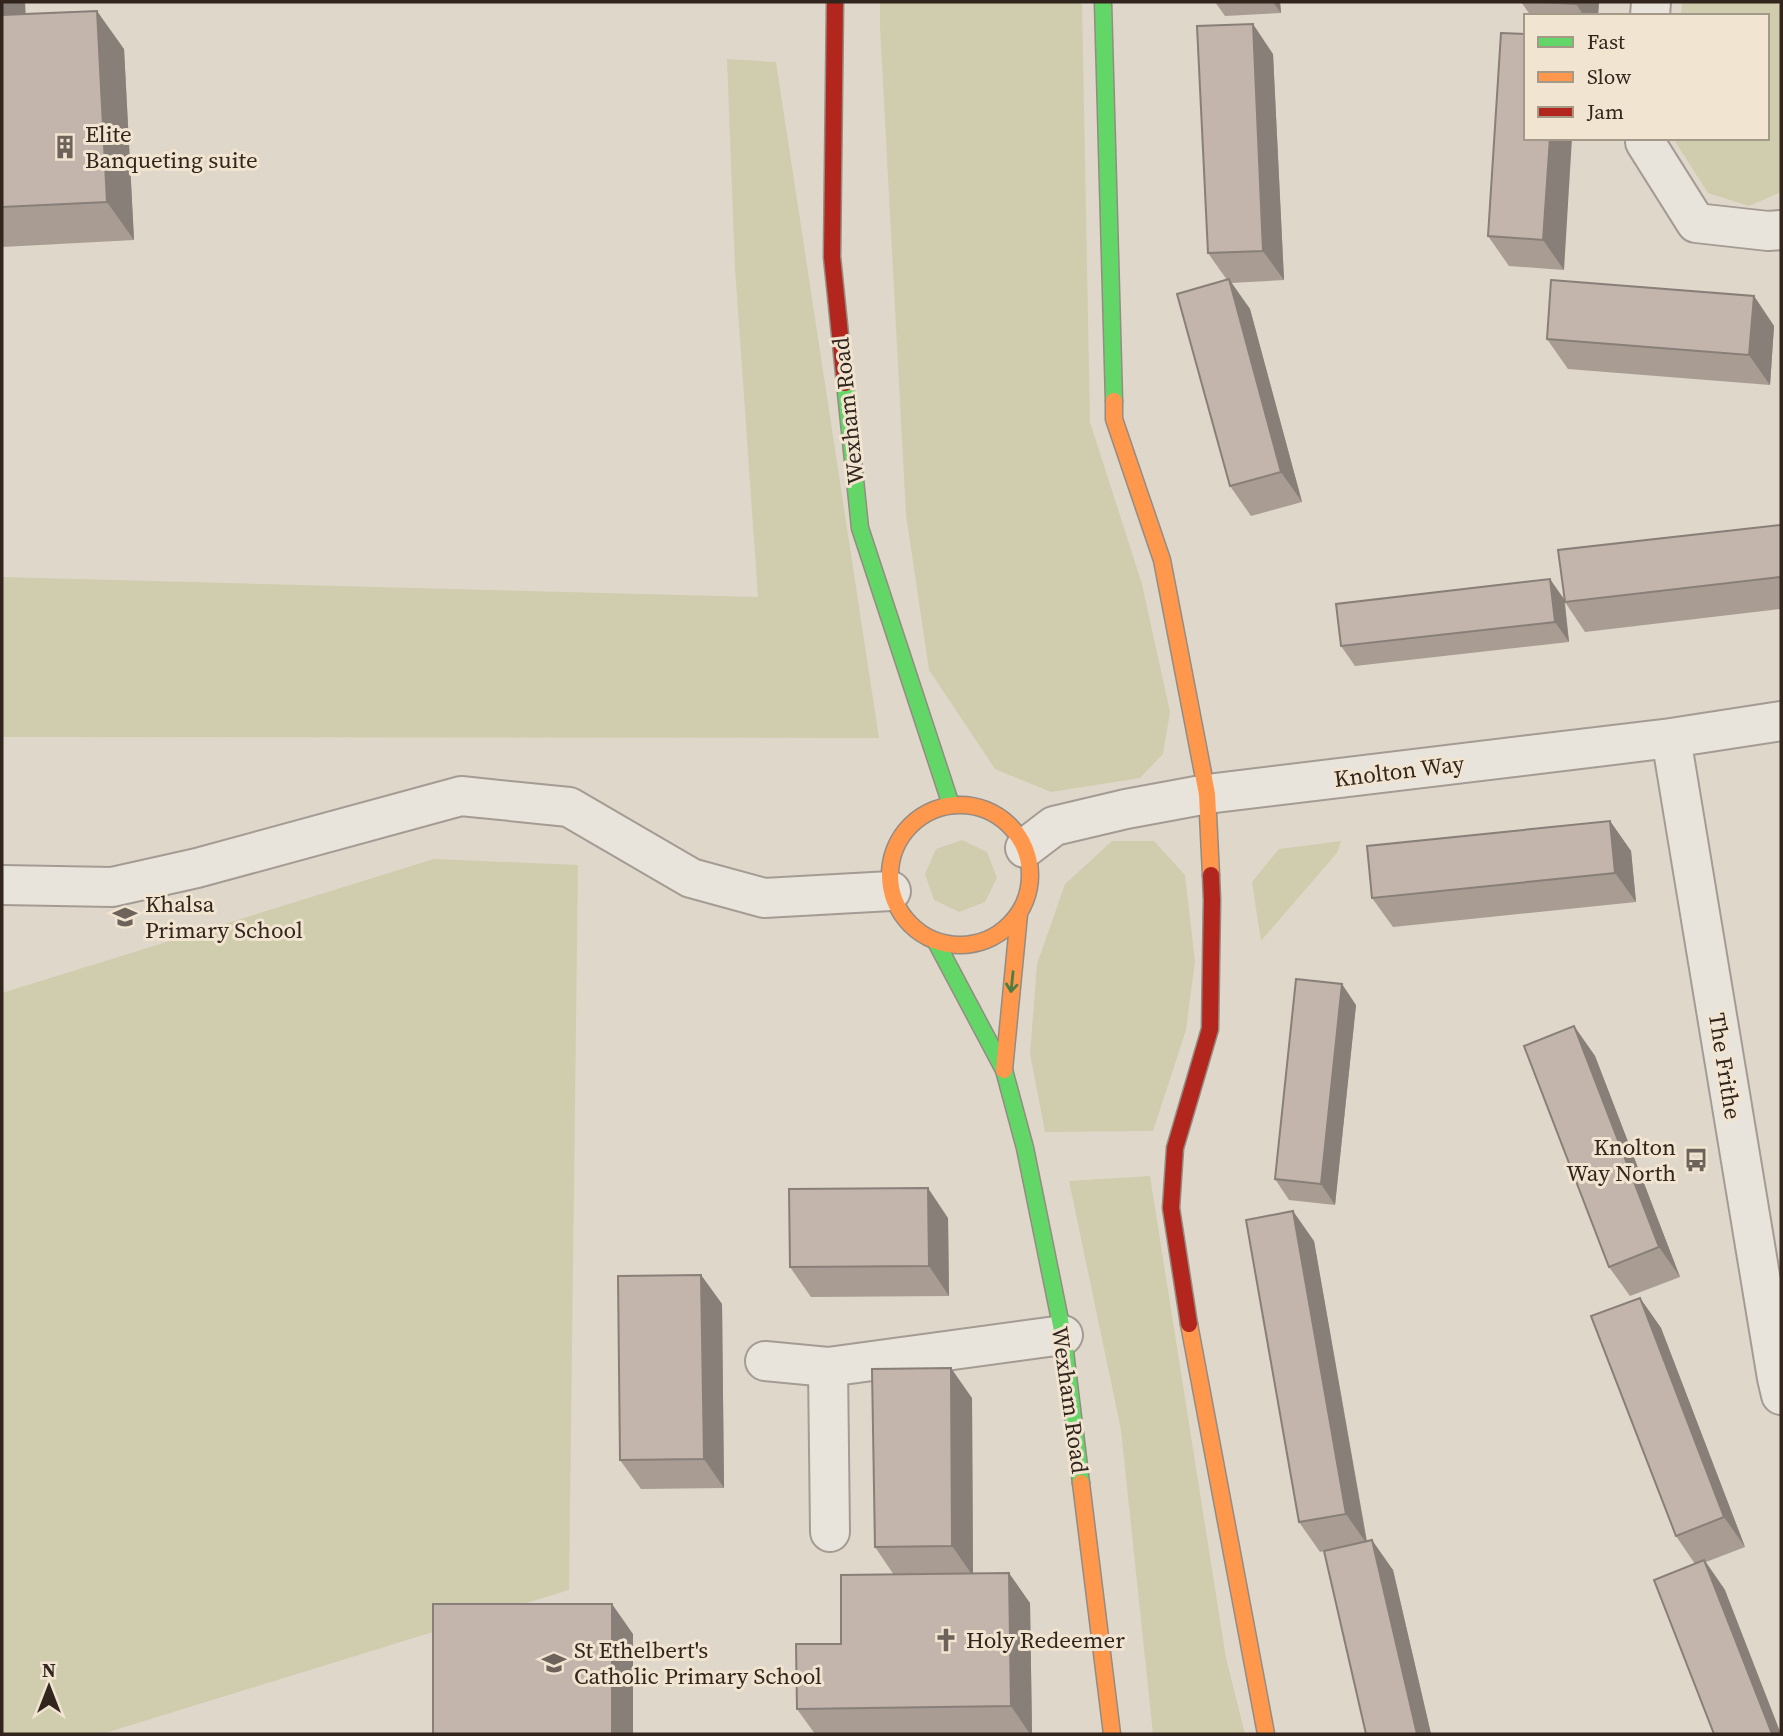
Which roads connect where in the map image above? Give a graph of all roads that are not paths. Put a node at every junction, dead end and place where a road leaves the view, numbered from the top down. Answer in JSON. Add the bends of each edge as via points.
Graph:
{"nodes":[{"id":1,"x":835,"y":2,"type":"edge"},
{"id":2,"x":1103,"y":2,"type":"edge"},
{"id":3,"x":1646,"y":140,"type":"edge"},
{"id":4,"x":1781,"y":230,"type":"edge"},
{"id":5,"x":1781,"y":721,"type":"edge"},
{"id":6,"x":1671,"y":738,"type":"junction"},
{"id":7,"x":1207,"y":794,"type":"junction"},
{"id":8,"x":951,"y":805,"type":"junction"},
{"id":9,"x":1025,"y":848,"type":"junction"},
{"id":10,"x":2,"y":885,"type":"edge"},
{"id":11,"x":891,"y":891,"type":"junction"},
{"id":12,"x":1019,"y":915,"type":"junction"},
{"id":13,"x":936,"y":942,"type":"junction"},
{"id":14,"x":1004,"y":1070,"type":"junction"},
{"id":15,"x":1063,"y":1335,"type":"junction"},
{"id":16,"x":765,"y":1362,"type":"dead end"},
{"id":17,"x":828,"y":1367,"type":"junction"},
{"id":18,"x":1781,"y":1395,"type":"edge"},
{"id":19,"x":830,"y":1532,"type":"dead end"},
{"id":20,"x":1112,"y":1734,"type":"edge"},
{"id":21,"x":1266,"y":1734,"type":"edge"}],
"edges":[{"from":1,"to":8,"type":"street","name":"Wexham Road","via":[[832,257],[860,528]]},
{"from":2,"to":7,"type":"street","via":[[1114,419],[1162,560]]},
{"from":3,"to":4,"type":"street","via":[[1696,223]]},
{"from":5,"to":6,"type":"street","name":"Knolton Way"},
{"from":6,"to":7,"type":"street","name":"Knolton Way"},
{"from":6,"to":18,"type":"street","name":"The Frithe"},
{"from":7,"to":9,"type":"street","name":"Knolton Way","via":[[1054,826]]},
{"from":7,"to":21,"type":"street","via":[[1212,900],[1210,1029],[1175,1148],[1171,1208],[1193,1352]]},
{"from":8,"to":9,"type":"street","via":[[974,806],[996,814],[1013,828]]},
{"from":8,"to":11,"type":"street","via":[[928,812],[909,826],[892,857]]},
{"from":9,"to":12,"type":"street","via":[[1031,870]]},
{"from":10,"to":11,"type":"street","via":[[111,887],[461,796],[569,807],[691,878],[764,898]]},
{"from":11,"to":13,"type":"street","via":[[900,913],[916,931]]},
{"from":12,"to":13,"type":"street","via":[[983,943]]},
{"from":12,"to":14,"type":"street","name":"Wexham Road","one_way":true},
{"from":13,"to":14,"type":"street","name":"Wexham Road"},
{"from":14,"to":15,"type":"street","name":"Wexham Road","via":[[1025,1148]]},
{"from":15,"to":17,"type":"street"},
{"from":15,"to":20,"type":"street","name":"Wexham Road"},
{"from":16,"to":17,"type":"street"},
{"from":17,"to":19,"type":"street"}]}
